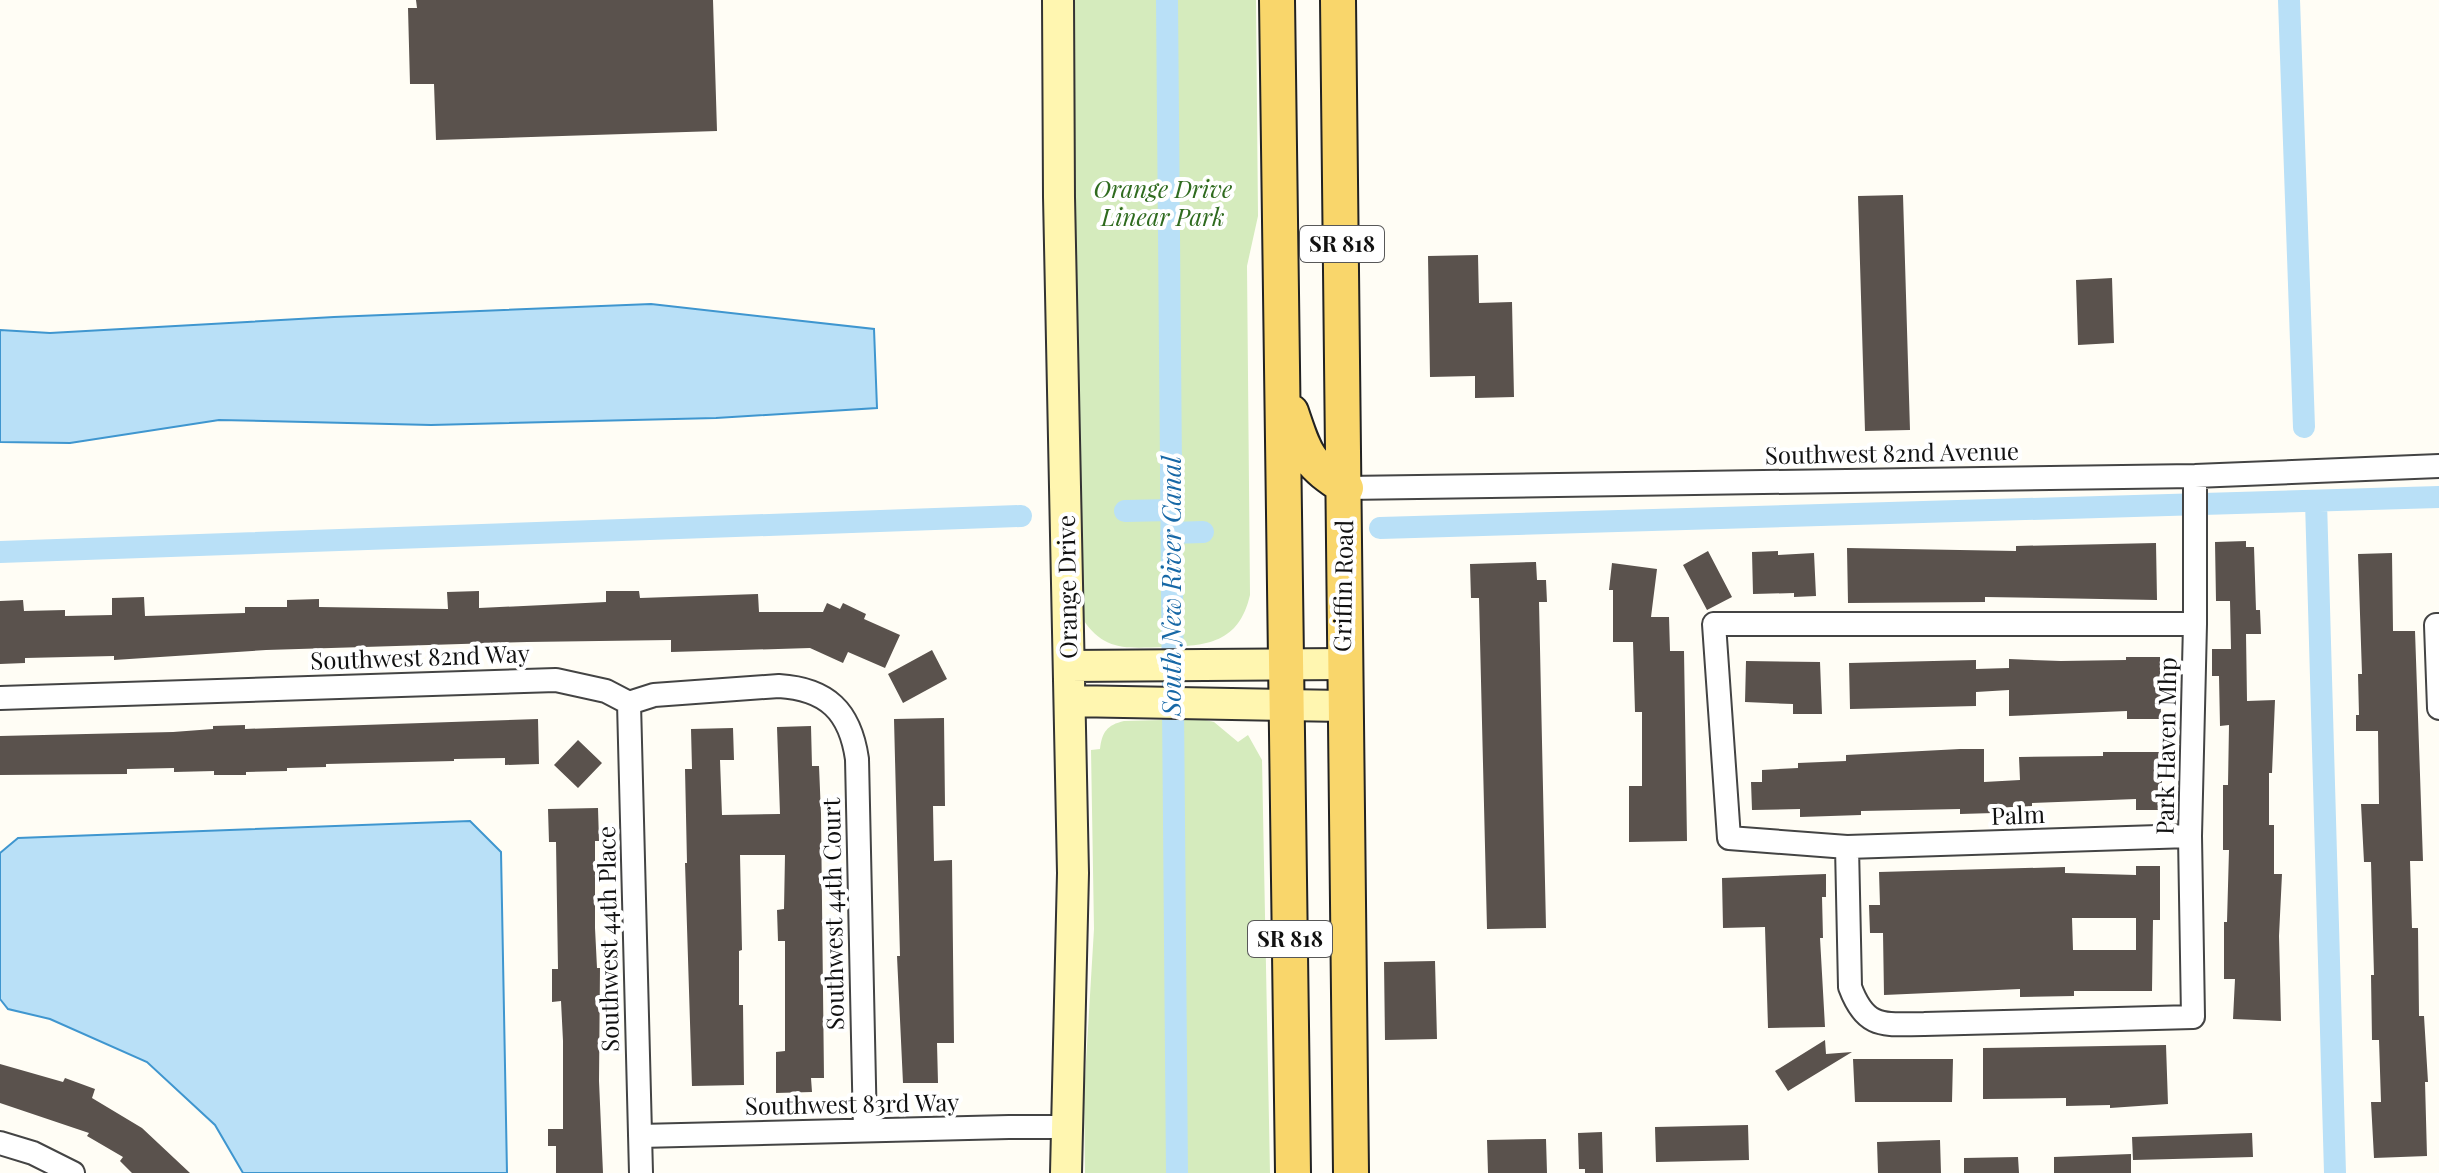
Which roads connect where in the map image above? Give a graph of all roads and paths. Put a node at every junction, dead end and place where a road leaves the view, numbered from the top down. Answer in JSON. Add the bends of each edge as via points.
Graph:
{"nodes":[{"id":1,"x":1058,"y":0,"type":"edge"},
{"id":2,"x":1277,"y":0,"type":"edge"},
{"id":3,"x":1338,"y":0,"type":"edge"},
{"id":4,"x":1281,"y":385,"type":"junction"},
{"id":5,"x":2439,"y":466,"type":"edge"},
{"id":6,"x":2195,"y":476,"type":"junction"},
{"id":7,"x":1346,"y":488,"type":"junction"},
{"id":8,"x":2195,"y":624,"type":"junction"},
{"id":9,"x":2437,"y":625,"type":"edge"},
{"id":10,"x":1286,"y":664,"type":"junction"},
{"id":11,"x":1343,"y":664,"type":"junction"},
{"id":12,"x":1070,"y":666,"type":"junction"},
{"id":13,"x":0,"y":698,"type":"edge"},
{"id":14,"x":1070,"y":701,"type":"junction"},
{"id":15,"x":629,"y":703,"type":"junction"},
{"id":16,"x":1287,"y":704,"type":"junction"},
{"id":17,"x":1344,"y":706,"type":"junction"},
{"id":18,"x":2439,"y":708,"type":"edge"},
{"id":19,"x":2190,"y":836,"type":"junction"},
{"id":20,"x":1847,"y":847,"type":"junction"},
{"id":21,"x":865,"y":1130,"type":"junction"},
{"id":22,"x":1065,"y":1130,"type":"junction"},
{"id":23,"x":640,"y":1136,"type":"junction"},
{"id":24,"x":0,"y":1143,"type":"edge"},
{"id":25,"x":73,"y":1173,"type":"edge"},
{"id":26,"x":641,"y":1173,"type":"edge"},
{"id":27,"x":1066,"y":1173,"type":"edge"},
{"id":28,"x":1293,"y":1173,"type":"edge"},
{"id":29,"x":1351,"y":1173,"type":"edge"}],
"edges":[{"from":1,"to":12,"type":"street","name":"Orange Drive"},
{"from":2,"to":4,"type":"main road","number":"SR 818"},
{"from":3,"to":7,"type":"main road","name":"Griffin Road","number":"SR 818"},
{"from":4,"to":7,"type":"main road","via":[[1305,452],[1316,469]]},
{"from":4,"to":10,"type":"main road","number":"SR 818"},
{"from":5,"to":6,"type":"street","name":"Southwest 82nd Avenue"},
{"from":6,"to":7,"type":"street","name":"Southwest 82nd Avenue"},
{"from":6,"to":8,"type":"street","name":"Park Haven Mhp"},
{"from":7,"to":11,"type":"main road","name":"Griffin Road","number":"SR 818"},
{"from":8,"to":19,"type":"street","name":"Park Haven Mhp"},
{"from":8,"to":20,"type":"street","name":"Palm","via":[[1714,624],[1729,838]]},
{"from":9,"to":18,"type":"street"},
{"from":10,"to":11,"type":"street"},
{"from":10,"to":12,"type":"street"},
{"from":10,"to":16,"type":"main road","number":"SR 818"},
{"from":11,"to":17,"type":"main road","name":"Griffin Road","number":"SR 818"},
{"from":12,"to":14,"type":"street","name":"Orange Drive"},
{"from":13,"to":15,"type":"street","name":"Southwest 82nd Way","via":[[556,680],[606,691]]},
{"from":14,"to":16,"type":"street"},
{"from":14,"to":22,"type":"street","name":"Orange Drive","via":[[1073,873]]},
{"from":15,"to":21,"type":"street","name":"Southwest 44th Court","via":[[654,695],[800,687],[832,703],[845,719],[857,759]]},
{"from":15,"to":23,"type":"street","name":"Southwest 44th Place"},
{"from":16,"to":17,"type":"street"},
{"from":16,"to":28,"type":"main road","number":"SR 818"},
{"from":17,"to":29,"type":"main road","name":"Griffin Road","number":"SR 818"},
{"from":19,"to":20,"type":"street","name":"Palm"},
{"from":19,"to":20,"type":"street","name":"Park Haven Mhp","via":[[2193,1017],[1924,1024],[1869,1019],[1850,987]]},
{"from":21,"to":22,"type":"street","name":"Southwest 83rd Way"},
{"from":21,"to":23,"type":"street","name":"Southwest 83rd Way"},
{"from":22,"to":27,"type":"street","name":"Orange Drive"},
{"from":23,"to":26,"type":"street","name":"Southwest 44th Place"},
{"from":24,"to":25,"type":"street"}]}
